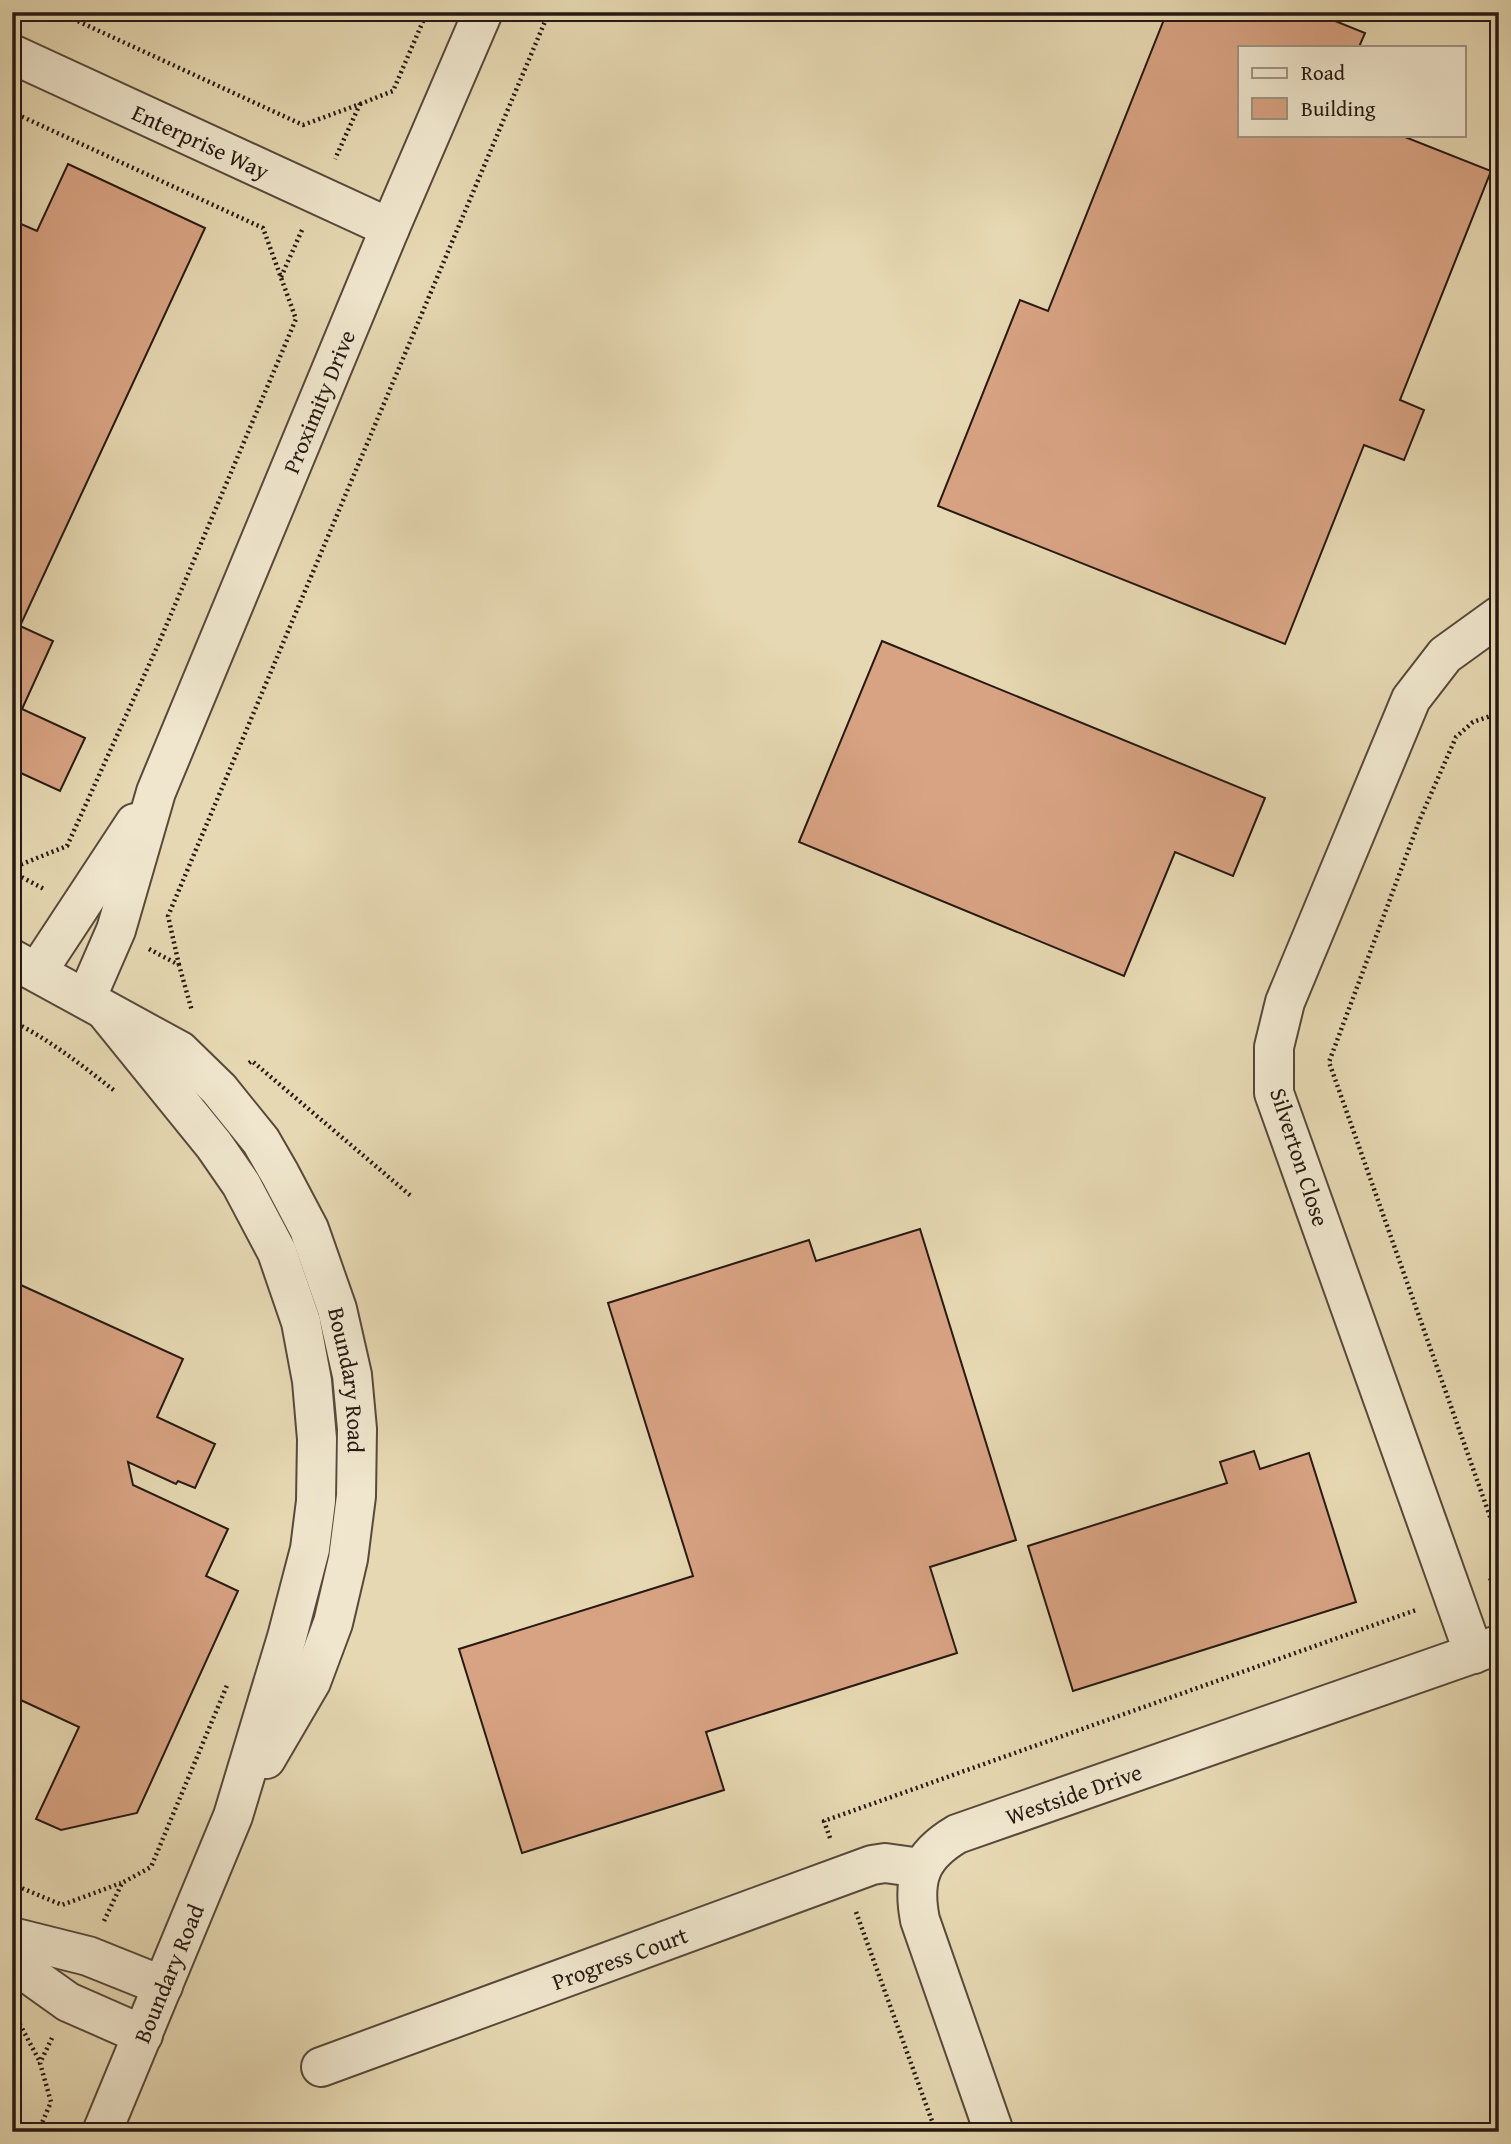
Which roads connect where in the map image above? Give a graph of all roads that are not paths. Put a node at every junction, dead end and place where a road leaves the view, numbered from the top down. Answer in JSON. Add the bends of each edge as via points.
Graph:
{"nodes":[{"id":1,"x":483,"y":12,"type":"edge"},
{"id":2,"x":12,"y":54,"type":"edge"},
{"id":3,"x":390,"y":228,"type":"junction"},
{"id":4,"x":1499,"y":616,"type":"edge"},
{"id":5,"x":156,"y":792,"type":"junction"},
{"id":6,"x":25,"y":966,"type":"edge"},
{"id":7,"x":96,"y":1006,"type":"junction"},
{"id":8,"x":1486,"y":1650,"type":"edge"},
{"id":9,"x":233,"y":1816,"type":"junction"},
{"id":10,"x":921,"y":1868,"type":"junction"},
{"id":11,"x":12,"y":1937,"type":"edge"},
{"id":12,"x":12,"y":1962,"type":"edge"},
{"id":13,"x":163,"y":1986,"type":"junction"},
{"id":14,"x":143,"y":2035,"type":"junction"},
{"id":15,"x":321,"y":2067,"type":"dead end"},
{"id":16,"x":102,"y":2132,"type":"edge"},
{"id":17,"x":994,"y":2132,"type":"edge"}],
"edges":[{"from":1,"to":3,"type":"street","name":"Proximity Drive"},
{"from":2,"to":3,"type":"street","name":"Enterprise Way"},
{"from":3,"to":5,"type":"street","name":"Proximity Drive"},
{"from":4,"to":8,"type":"street","name":"Silverton Close","via":[[1445,655],[1411,699],[1285,1002],[1274,1047],[1274,1093]]},
{"from":5,"to":6,"type":"street","name":"Proximity Drive"},
{"from":5,"to":7,"type":"street","name":"Proximity Drive"},
{"from":6,"to":7,"type":"street"},
{"from":7,"to":9,"type":"street","name":"Boundary Road","via":[[214,1145],[241,1184],[277,1252],[301,1322],[312,1381],[317,1438],[310,1549]]},
{"from":7,"to":9,"type":"street","name":"Boundary Road","via":[[180,1051],[219,1089],[261,1141],[309,1229],[337,1309],[352,1376],[356,1496],[333,1623],[311,1682]]},
{"from":8,"to":10,"type":"street","name":"Westside Drive","via":[[957,1834],[936,1849]]},
{"from":9,"to":13,"type":"street","name":"Boundary Road"},
{"from":10,"to":15,"type":"street","name":"Progress Court","via":[[872,1865]]},
{"from":10,"to":17,"type":"street","via":[[916,1902],[920,1920]]},
{"from":11,"to":13,"type":"street","via":[[88,1956]]},
{"from":12,"to":14,"type":"street","via":[[68,2002]]},
{"from":13,"to":14,"type":"street","name":"Boundary Road"},
{"from":14,"to":16,"type":"street","name":"Boundary Road"}]}
